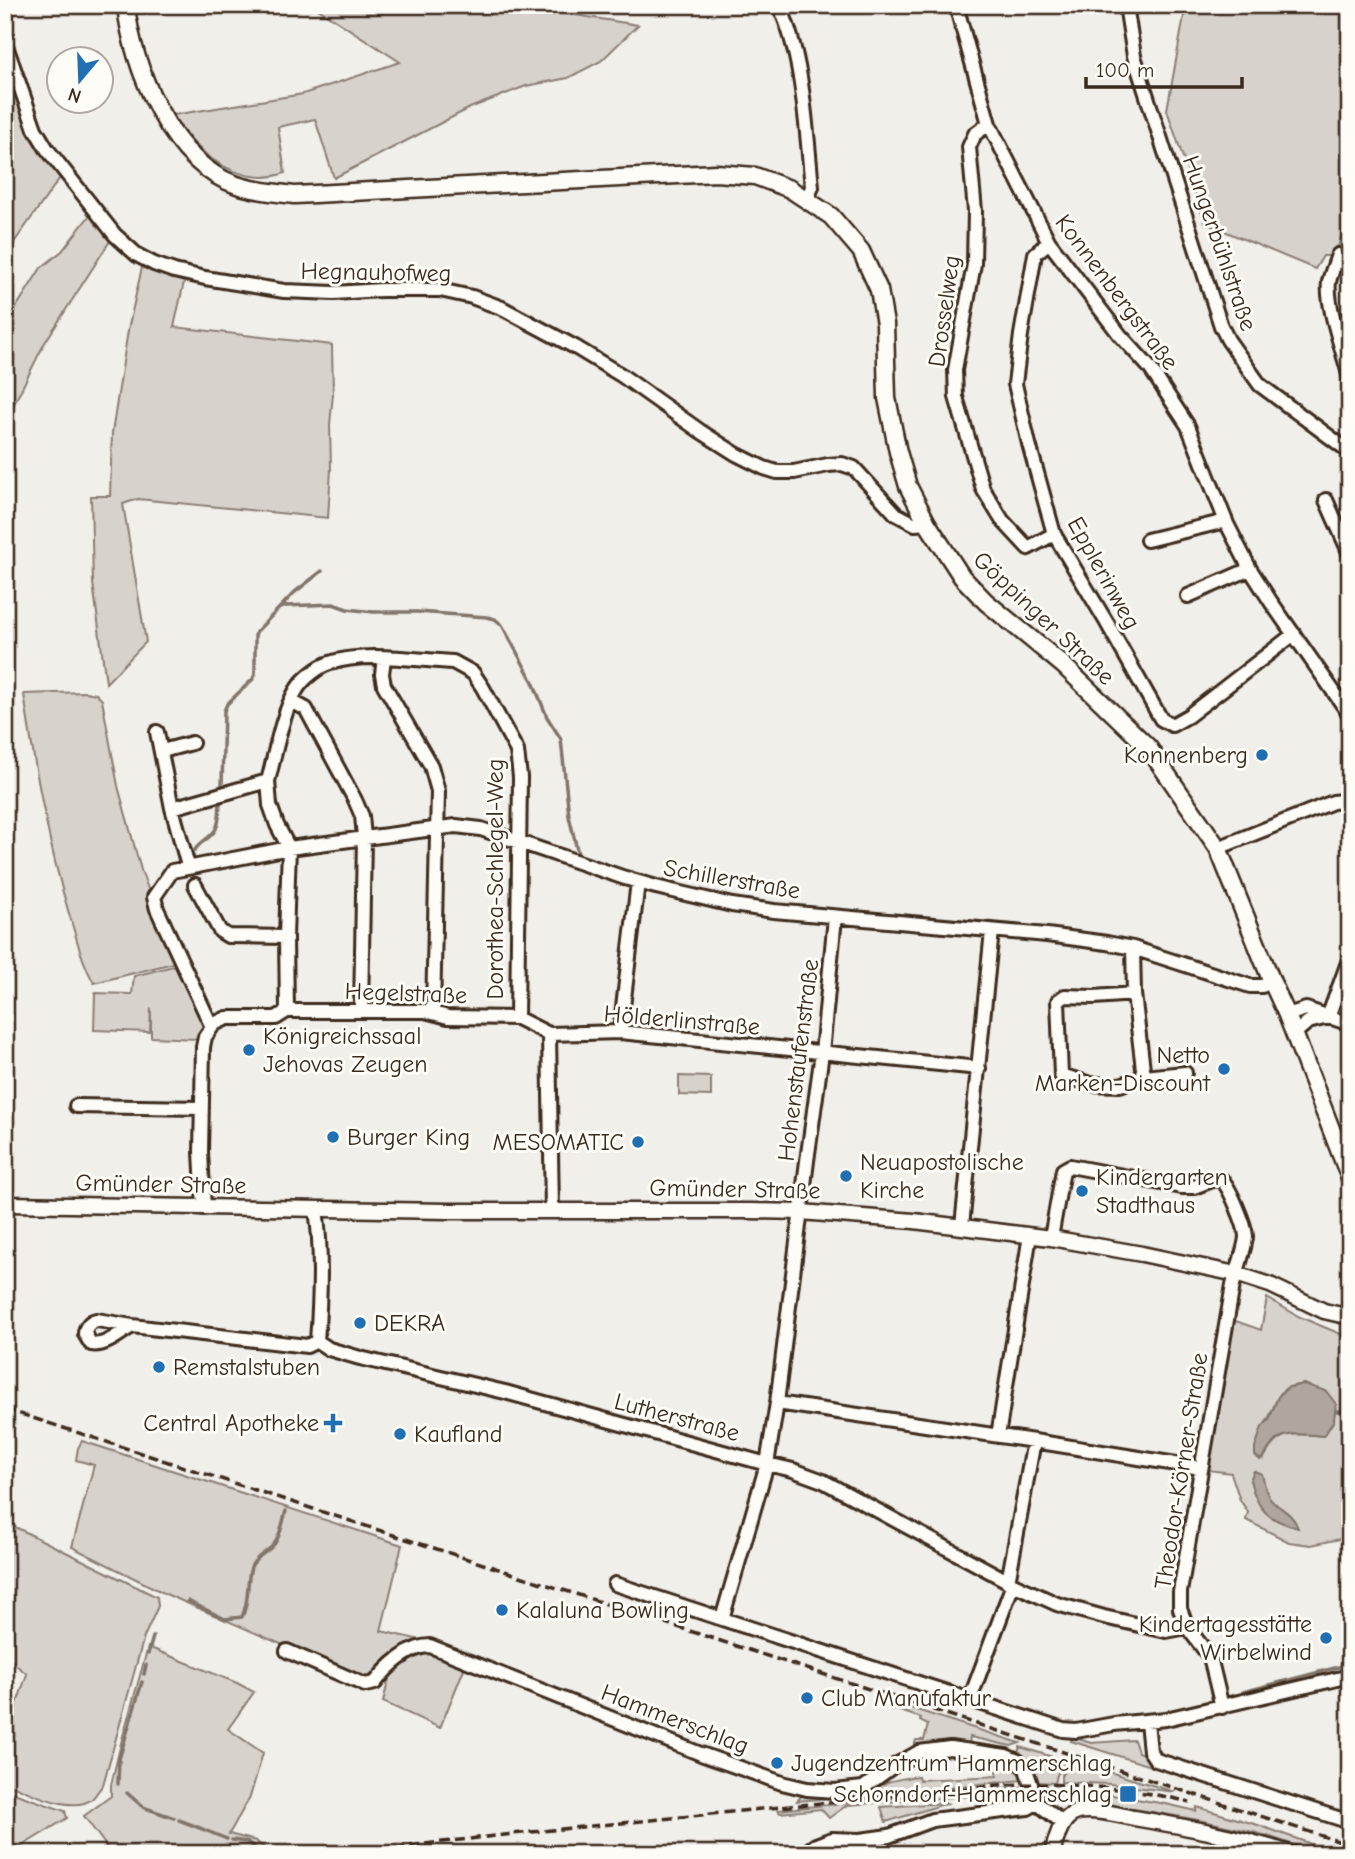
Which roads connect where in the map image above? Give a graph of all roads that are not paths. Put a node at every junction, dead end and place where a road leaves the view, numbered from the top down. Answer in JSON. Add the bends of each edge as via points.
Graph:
{"nodes":[{"id":1,"x":126,"y":5,"type":"edge"},
{"id":2,"x":779,"y":5,"type":"edge"},
{"id":3,"x":957,"y":5,"type":"edge"},
{"id":4,"x":1126,"y":5,"type":"edge"},
{"id":5,"x":5,"y":43,"type":"edge"},
{"id":6,"x":989,"y":124,"type":"junction"},
{"id":7,"x":807,"y":199,"type":"junction"},
{"id":8,"x":1049,"y":242,"type":"junction"},
{"id":9,"x":1338,"y":255,"type":"dead end"},
{"id":10,"x":1350,"y":378,"type":"edge"},
{"id":11,"x":1349,"y":448,"type":"edge"},
{"id":12,"x":1326,"y":500,"type":"dead end"},
{"id":13,"x":1226,"y":521,"type":"junction"},
{"id":14,"x":927,"y":523,"type":"junction"},
{"id":15,"x":1054,"y":534,"type":"junction"},
{"id":16,"x":1147,"y":540,"type":"dead end"},
{"id":17,"x":1350,"y":554,"type":"edge"},
{"id":18,"x":1250,"y":569,"type":"junction"},
{"id":19,"x":1188,"y":596,"type":"dead end"},
{"id":20,"x":1294,"y":634,"type":"junction"},
{"id":21,"x":384,"y":658,"type":"junction"},
{"id":22,"x":291,"y":701,"type":"junction"},
{"id":23,"x":1350,"y":715,"type":"edge"},
{"id":24,"x":157,"y":732,"type":"dead end"},
{"id":25,"x":192,"y":743,"type":"dead end"},
{"id":26,"x":162,"y":751,"type":"junction"},
{"id":27,"x":268,"y":781,"type":"junction"},
{"id":28,"x":1350,"y":800,"type":"edge"},
{"id":29,"x":172,"y":808,"type":"junction"},
{"id":30,"x":437,"y":829,"type":"junction"},
{"id":31,"x":364,"y":837,"type":"junction"},
{"id":32,"x":519,"y":841,"type":"junction"},
{"id":33,"x":289,"y":848,"type":"junction"},
{"id":34,"x":1217,"y":848,"type":"junction"},
{"id":35,"x":188,"y":866,"type":"junction"},
{"id":36,"x":638,"y":882,"type":"junction"},
{"id":37,"x":195,"y":885,"type":"dead end"},
{"id":38,"x":835,"y":917,"type":"junction"},
{"id":39,"x":992,"y":931,"type":"junction"},
{"id":40,"x":286,"y":937,"type":"junction"},
{"id":41,"x":1133,"y":948,"type":"junction"},
{"id":42,"x":1350,"y":957,"type":"edge"},
{"id":43,"x":1272,"y":982,"type":"junction"},
{"id":44,"x":1134,"y":994,"type":"junction"},
{"id":45,"x":287,"y":1011,"type":"junction"},
{"id":46,"x":361,"y":1011,"type":"junction"},
{"id":47,"x":433,"y":1012,"type":"junction"},
{"id":48,"x":1287,"y":1015,"type":"junction"},
{"id":49,"x":1328,"y":1017,"type":"junction"},
{"id":50,"x":517,"y":1018,"type":"junction"},
{"id":51,"x":1350,"y":1024,"type":"edge"},
{"id":52,"x":212,"y":1027,"type":"junction"},
{"id":53,"x":620,"y":1032,"type":"junction"},
{"id":54,"x":549,"y":1034,"type":"junction"},
{"id":55,"x":1294,"y":1034,"type":"junction"},
{"id":56,"x":822,"y":1053,"type":"junction"},
{"id":57,"x":979,"y":1068,"type":"junction"},
{"id":58,"x":1185,"y":1073,"type":"dead end"},
{"id":59,"x":1144,"y":1077,"type":"junction"},
{"id":60,"x":76,"y":1107,"type":"dead end"},
{"id":61,"x":202,"y":1108,"type":"junction"},
{"id":62,"x":1350,"y":1178,"type":"edge"},
{"id":63,"x":5,"y":1204,"type":"edge"},
{"id":64,"x":204,"y":1208,"type":"junction"},
{"id":65,"x":316,"y":1210,"type":"junction"},
{"id":66,"x":551,"y":1210,"type":"junction"},
{"id":67,"x":801,"y":1212,"type":"junction"},
{"id":68,"x":962,"y":1226,"type":"junction"},
{"id":69,"x":1030,"y":1235,"type":"junction"},
{"id":70,"x":1051,"y":1238,"type":"junction"},
{"id":71,"x":1236,"y":1274,"type":"junction"},
{"id":72,"x":1350,"y":1317,"type":"edge"},
{"id":73,"x":132,"y":1326,"type":"dead end"},
{"id":74,"x":317,"y":1341,"type":"junction"},
{"id":75,"x":777,"y":1403,"type":"junction"},
{"id":76,"x":998,"y":1436,"type":"junction"},
{"id":77,"x":1034,"y":1441,"type":"junction"},
{"id":78,"x":767,"y":1464,"type":"junction"},
{"id":79,"x":1201,"y":1468,"type":"junction"},
{"id":80,"x":1010,"y":1583,"type":"junction"},
{"id":81,"x":615,"y":1584,"type":"dead end"},
{"id":82,"x":722,"y":1619,"type":"junction"},
{"id":83,"x":1187,"y":1627,"type":"junction"},
{"id":84,"x":287,"y":1651,"type":"dead end"},
{"id":85,"x":1350,"y":1676,"type":"edge"},
{"id":86,"x":970,"y":1699,"type":"junction"},
{"id":87,"x":1222,"y":1707,"type":"junction"},
{"id":88,"x":1147,"y":1721,"type":"junction"},
{"id":89,"x":1037,"y":1803,"type":"junction"},
{"id":90,"x":1350,"y":1822,"type":"edge"},
{"id":91,"x":1063,"y":1823,"type":"junction"},
{"id":92,"x":803,"y":1854,"type":"edge"},
{"id":93,"x":1052,"y":1854,"type":"edge"},
{"id":94,"x":1292,"y":1854,"type":"edge"}],
"edges":[{"from":1,"to":7,"type":"main road","name":"Göppinger Straße","via":[[139,63],[164,121],[200,164],[235,185],[295,195],[716,173],[755,176]]},
{"from":2,"to":7,"type":"street","via":[[799,72],[812,187]]},
{"from":3,"to":6,"type":"street","name":"Konnenbergstraße"},
{"from":4,"to":11,"type":"street","name":"Hungerbühlstraße","via":[[1134,56],[1227,340],[1260,385]]},
{"from":5,"to":14,"type":"street","name":"Hegnauhofweg","via":[[35,129],[47,149],[115,235],[154,264],[284,291],[440,290],[472,297],[587,354],[700,431],[764,468],[777,472],[842,464],[855,468],[896,514],[915,524]]},
{"from":6,"to":8,"type":"street","name":"Konnenbergstraße"},
{"from":6,"to":15,"type":"street","name":"Drosselweg","via":[[975,134],[969,147],[974,264],[955,370],[956,397],[983,489],[1002,520],[1028,548]]},
{"from":7,"to":14,"type":"main road","name":"Göppinger Straße","via":[[831,216],[861,251],[879,290],[891,423],[908,486]]},
{"from":8,"to":13,"type":"street","name":"Konnenbergstraße","via":[[1150,368],[1188,426]]},
{"from":8,"to":15,"type":"street","name":"Epplerinweg","via":[[1035,254],[1016,384]]},
{"from":9,"to":10,"type":"street","via":[[1329,295]]},
{"from":12,"to":17,"type":"street"},
{"from":13,"to":16,"type":"street"},
{"from":13,"to":18,"type":"street","name":"Konnenbergstraße"},
{"from":14,"to":34,"type":"main road","name":"Göppinger Straße","via":[[962,577],[986,602],[1063,664],[1148,747]]},
{"from":15,"to":20,"type":"street","name":"Epplerinweg","via":[[1161,719],[1172,725]]},
{"from":18,"to":19,"type":"street"},
{"from":18,"to":20,"type":"street","name":"Konnenbergstraße"},
{"from":20,"to":23,"type":"street","name":"Konnenbergstraße"},
{"from":21,"to":22,"type":"street","name":"Dorothea-Schlegel-Weg","via":[[354,657],[327,663],[304,680]]},
{"from":21,"to":30,"type":"street","via":[[384,685],[436,778]]},
{"from":21,"to":32,"type":"street","name":"Dorothea-Schlegel-Weg","via":[[453,662],[473,673],[517,751]]},
{"from":22,"to":27,"type":"street","name":"Dorothea-Schlegel-Weg"},
{"from":22,"to":31,"type":"street","via":[[306,709],[349,789],[362,816]]},
{"from":24,"to":26,"type":"street"},
{"from":25,"to":26,"type":"street"},
{"from":26,"to":29,"type":"street"},
{"from":27,"to":29,"type":"street"},
{"from":27,"to":33,"type":"street","via":[[270,805]]},
{"from":28,"to":34,"type":"street","via":[[1333,802]]},
{"from":29,"to":35,"type":"street"},
{"from":30,"to":31,"type":"street","name":"Schillerstraße"},
{"from":30,"to":32,"type":"street","name":"Schillerstraße","via":[[467,827]]},
{"from":30,"to":47,"type":"street"},
{"from":31,"to":33,"type":"street","name":"Schillerstraße"},
{"from":31,"to":46,"type":"street"},
{"from":32,"to":36,"type":"street","name":"Schillerstraße"},
{"from":32,"to":50,"type":"street","name":"Dorothea-Schlegel-Weg"},
{"from":33,"to":35,"type":"street","name":"Schillerstraße"},
{"from":33,"to":40,"type":"street"},
{"from":34,"to":43,"type":"main road","name":"Göppinger Straße"},
{"from":35,"to":52,"type":"street","via":[[172,871],[154,897]]},
{"from":36,"to":38,"type":"street","name":"Schillerstraße","via":[[732,905]]},
{"from":36,"to":53,"type":"street"},
{"from":37,"to":40,"type":"street","via":[[220,931],[228,936]]},
{"from":38,"to":39,"type":"street","name":"Schillerstraße"},
{"from":38,"to":56,"type":"street","name":"Hohenstaufenstraße"},
{"from":39,"to":41,"type":"street","name":"Schillerstraße"},
{"from":39,"to":57,"type":"street"},
{"from":40,"to":45,"type":"street"},
{"from":41,"to":43,"type":"street","name":"Schillerstraße","via":[[1250,986]]},
{"from":41,"to":44,"type":"street"},
{"from":42,"to":49,"type":"street"},
{"from":43,"to":48,"type":"main road","name":"Göppinger Straße"},
{"from":44,"to":59,"type":"street"},
{"from":44,"to":59,"type":"street","via":[[1065,996],[1058,1001],[1060,1075],[1091,1084],[1120,1085]]},
{"from":45,"to":46,"type":"street","name":"Hegelstraße"},
{"from":45,"to":52,"type":"street","name":"Hegelstraße","via":[[276,1018],[227,1018]]},
{"from":46,"to":47,"type":"street","name":"Hegelstraße"},
{"from":47,"to":50,"type":"street","name":"Hegelstraße","via":[[448,1017]]},
{"from":48,"to":49,"type":"street","via":[[1306,1009]]},
{"from":48,"to":55,"type":"main road","name":"Göppinger Straße"},
{"from":49,"to":51,"type":"street"},
{"from":49,"to":55,"type":"street","via":[[1308,1023]]},
{"from":50,"to":54,"type":"street","name":"Hegelstraße"},
{"from":52,"to":61,"type":"street","via":[[205,1037]]},
{"from":53,"to":54,"type":"street","name":"Hölderlinstraße"},
{"from":53,"to":56,"type":"street","name":"Hölderlinstraße"},
{"from":54,"to":66,"type":"street"},
{"from":55,"to":62,"type":"main road","name":"Göppinger Straße"},
{"from":56,"to":57,"type":"street","name":"Hölderlinstraße"},
{"from":56,"to":67,"type":"street","name":"Hohenstaufenstraße"},
{"from":57,"to":68,"type":"street"},
{"from":58,"to":59,"type":"street"},
{"from":60,"to":61,"type":"street"},
{"from":61,"to":64,"type":"street"},
{"from":63,"to":64,"type":"street","name":"Gmünder Straße"},
{"from":64,"to":65,"type":"street","name":"Gmünder Straße"},
{"from":65,"to":66,"type":"street","name":"Gmünder Straße"},
{"from":65,"to":74,"type":"street"},
{"from":66,"to":67,"type":"street","name":"Gmünder Straße"},
{"from":67,"to":68,"type":"street","name":"Gmünder Straße"},
{"from":67,"to":75,"type":"street","name":"Hohenstaufenstraße"},
{"from":68,"to":69,"type":"street","name":"Gmünder Straße"},
{"from":69,"to":70,"type":"street","name":"Gmünder Straße"},
{"from":69,"to":76,"type":"street"},
{"from":70,"to":71,"type":"street","name":"Gmünder Straße"},
{"from":70,"to":71,"type":"street","name":"Theodor-Körner-Straße","via":[[1063,1170],[1070,1166],[1182,1187],[1222,1180],[1246,1237]]},
{"from":71,"to":72,"type":"street","name":"Gmünder Straße","via":[[1324,1311]]},
{"from":71,"to":79,"type":"street","name":"Theodor-Körner-Straße"},
{"from":73,"to":74,"type":"street","name":"Lutherstraße","via":[[307,1346]]},
{"from":74,"to":78,"type":"street","name":"Lutherstraße","via":[[360,1358],[505,1392]]},
{"from":75,"to":76,"type":"street"},
{"from":75,"to":78,"type":"street","name":"Hohenstaufenstraße"},
{"from":76,"to":77,"type":"street"},
{"from":77,"to":79,"type":"street"},
{"from":77,"to":80,"type":"street"},
{"from":78,"to":80,"type":"street","name":"Lutherstraße","via":[[822,1481]]},
{"from":78,"to":82,"type":"street","name":"Hohenstaufenstraße"},
{"from":79,"to":83,"type":"street","name":"Theodor-Körner-Straße","via":[[1180,1592]]},
{"from":80,"to":83,"type":"street","name":"Lutherstraße","via":[[1057,1604],[1104,1617],[1166,1631]]},
{"from":80,"to":86,"type":"street"},
{"from":81,"to":82,"type":"street"},
{"from":82,"to":86,"type":"street"},
{"from":83,"to":87,"type":"street","name":"Theodor-Körner-Straße","via":[[1210,1657]]},
{"from":84,"to":89,"type":"street","name":"Hammerschlag","via":[[365,1685],[375,1683],[384,1671],[421,1646],[429,1646],[701,1754],[807,1789],[863,1788],[919,1752],[950,1748],[1006,1756],[1026,1769]]},
{"from":85,"to":87,"type":"street"},
{"from":86,"to":88,"type":"street","via":[[1063,1730]]},
{"from":87,"to":88,"type":"street"},
{"from":88,"to":90,"type":"street","via":[[1150,1751],[1156,1760]]},
{"from":89,"to":91,"type":"street"},
{"from":89,"to":92,"type":"street","via":[[932,1820],[889,1836],[832,1839]]},
{"from":91,"to":93,"type":"street"},
{"from":91,"to":94,"type":"street","via":[[1082,1811],[1116,1815]]}]}
